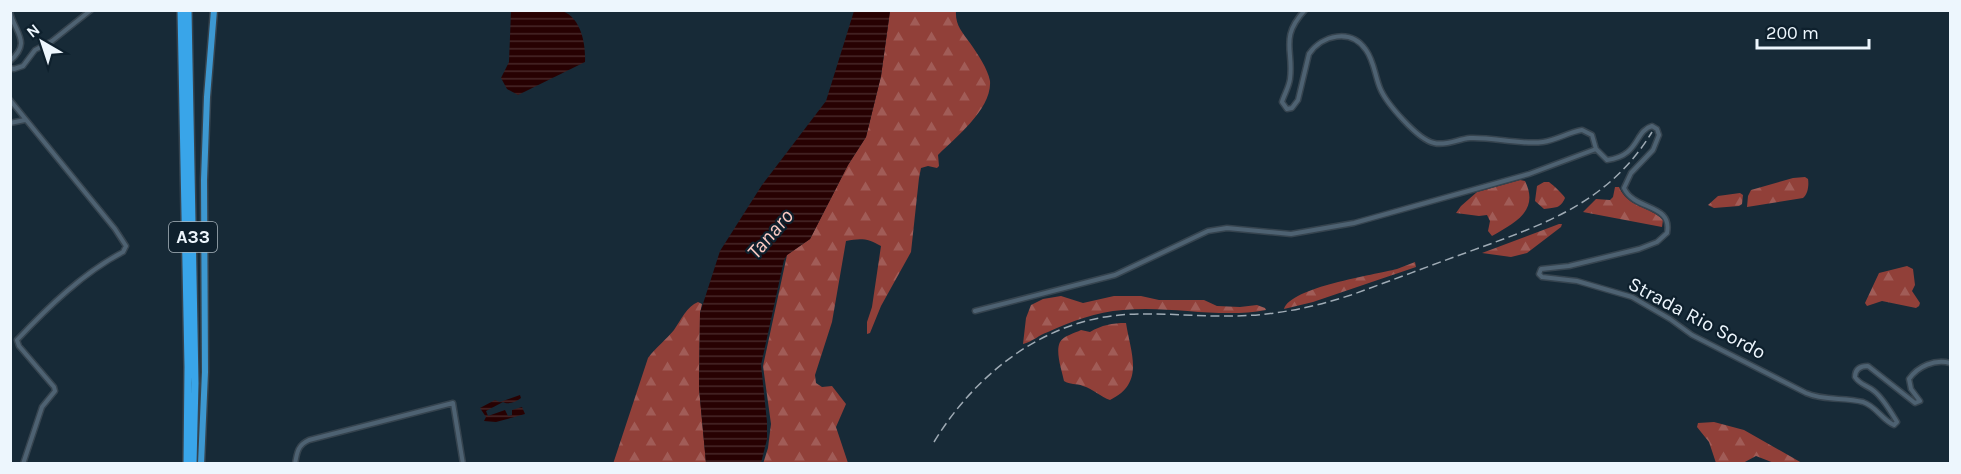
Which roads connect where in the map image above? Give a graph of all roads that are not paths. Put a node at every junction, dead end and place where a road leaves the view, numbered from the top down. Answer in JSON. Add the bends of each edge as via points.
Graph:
{"nodes":[{"id":1,"x":91,"y":10,"type":"edge"},
{"id":2,"x":181,"y":10,"type":"edge"},
{"id":3,"x":188,"y":10,"type":"edge"},
{"id":4,"x":214,"y":10,"type":"edge"},
{"id":5,"x":1305,"y":10,"type":"edge"},
{"id":6,"x":10,"y":12,"type":"edge"},
{"id":7,"x":11,"y":19,"type":"edge"},
{"id":8,"x":10,"y":61,"type":"edge"},
{"id":9,"x":10,"y":68,"type":"edge"},
{"id":10,"x":10,"y":100,"type":"edge"},
{"id":11,"x":26,"y":120,"type":"junction"},
{"id":12,"x":10,"y":123,"type":"edge"},
{"id":13,"x":1596,"y":149,"type":"junction"},
{"id":14,"x":975,"y":311,"type":"dead end"},
{"id":15,"x":1950,"y":363,"type":"edge"},
{"id":16,"x":23,"y":464,"type":"edge"},
{"id":17,"x":187,"y":464,"type":"edge"},
{"id":18,"x":193,"y":464,"type":"edge"},
{"id":19,"x":201,"y":464,"type":"edge"},
{"id":20,"x":294,"y":464,"type":"edge"},
{"id":21,"x":463,"y":464,"type":"edge"}],
"edges":[{"from":1,"to":9,"type":"street","via":[[35,50],[23,66]]},
{"from":2,"to":17,"type":"highway","number":"A33","via":[[188,310]]},
{"from":3,"to":18,"type":"highway","number":"A33"},
{"from":4,"to":19,"type":"highway","via":[[204,180],[205,372]]},
{"from":5,"to":13,"type":"street","via":[[1288,40],[1290,80],[1282,102],[1287,109],[1298,100],[1312,48],[1331,37],[1345,36],[1366,49],[1386,98],[1427,141],[1445,144],[1471,138],[1544,142],[1582,130],[1593,135]]},
{"from":6,"to":7,"type":"street"},
{"from":7,"to":8,"type":"street","via":[[22,45]]},
{"from":10,"to":11,"type":"street"},
{"from":11,"to":12,"type":"street"},
{"from":11,"to":16,"type":"street","via":[[126,246],[49,308],[17,340],[55,391],[42,407]]},
{"from":13,"to":14,"type":"street","via":[[1529,174],[1354,223],[1291,234],[1227,228],[1208,231],[1115,275]]},
{"from":13,"to":15,"type":"street","name":"Strada Rio Sordo","via":[[1607,160],[1618,158],[1630,151],[1648,127],[1657,129],[1659,135],[1653,150],[1631,173],[1624,188],[1631,198],[1664,214],[1669,222],[1667,232],[1657,242],[1639,249],[1541,269],[1542,277],[1577,281],[1632,297],[1692,335],[1806,393],[1863,402],[1894,425],[1897,422],[1892,413],[1874,390],[1855,377],[1857,370],[1868,366],[1915,403],[1920,401],[1910,380],[1915,372],[1933,363]]},
{"from":20,"to":21,"type":"street","via":[[303,442],[453,403]]}]}
